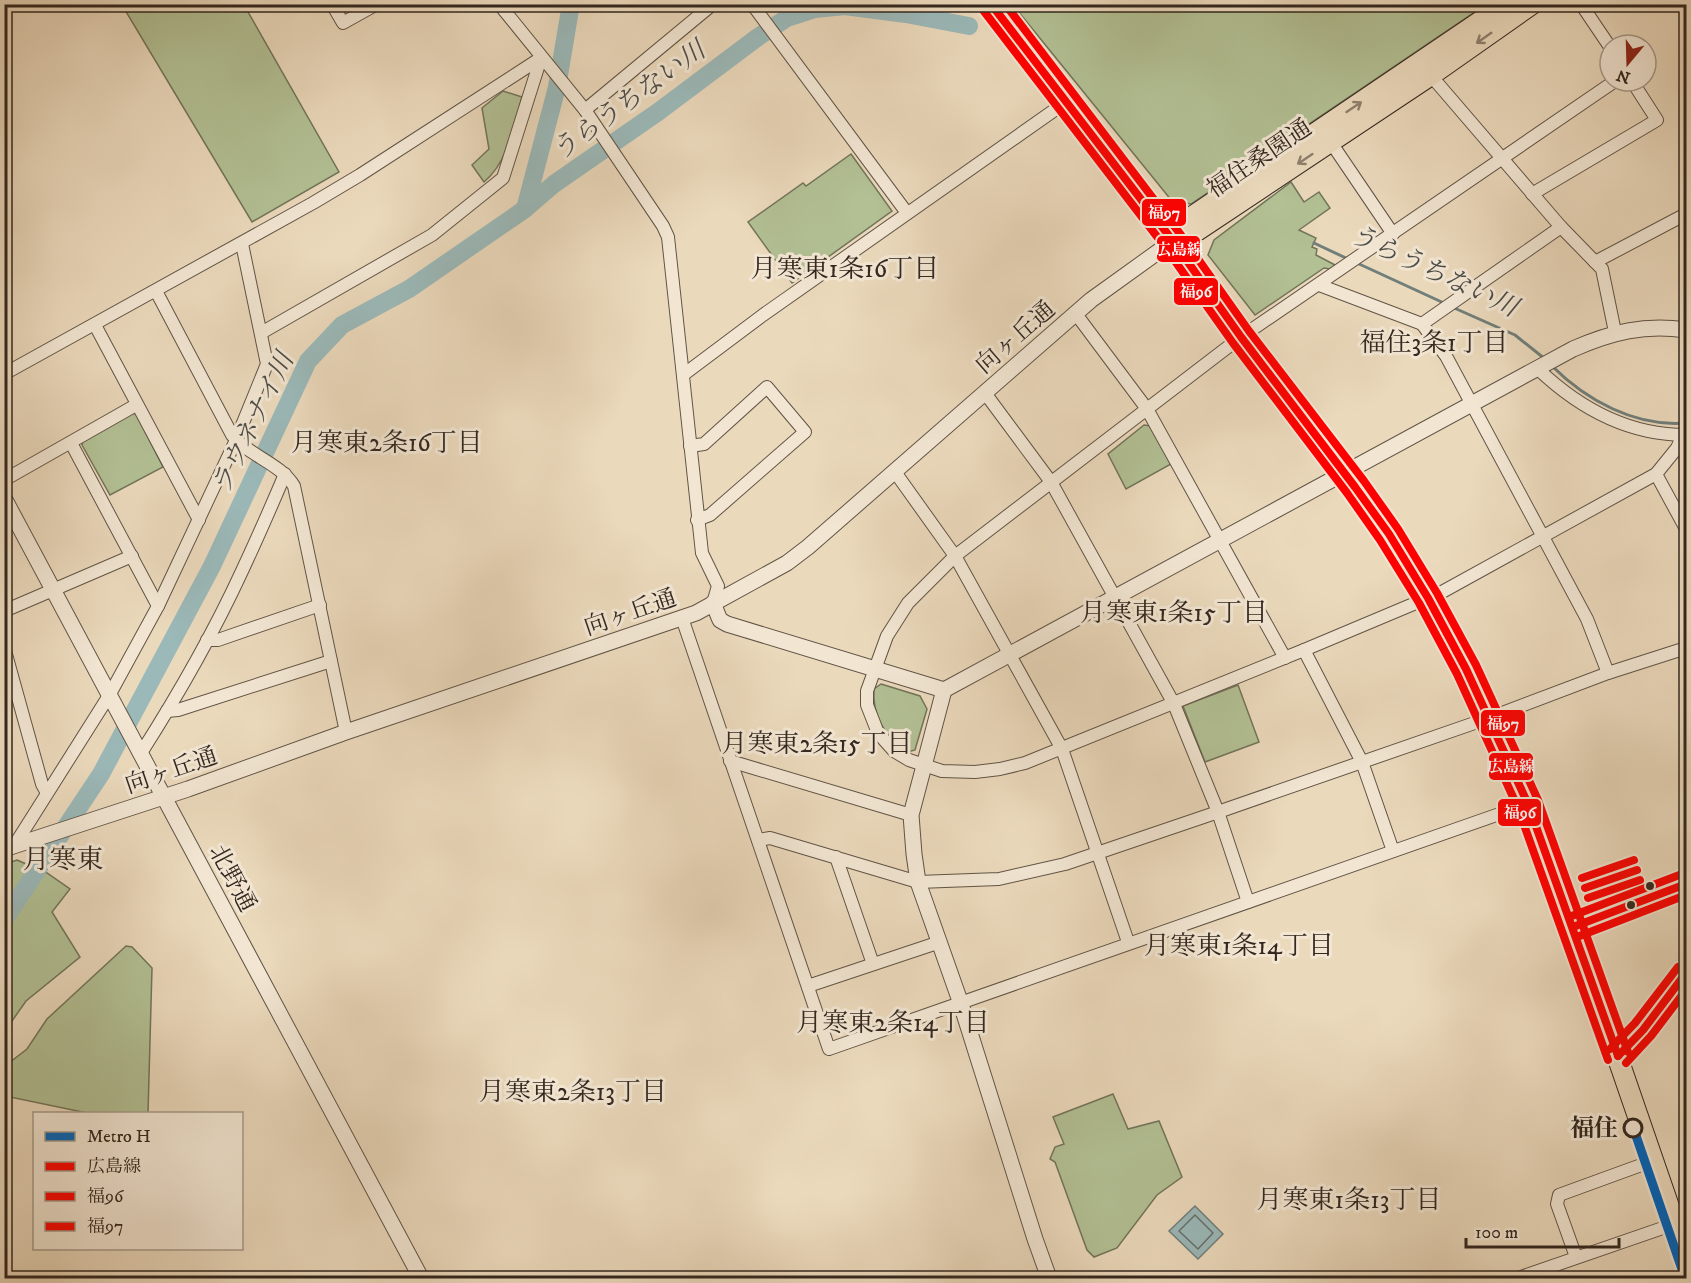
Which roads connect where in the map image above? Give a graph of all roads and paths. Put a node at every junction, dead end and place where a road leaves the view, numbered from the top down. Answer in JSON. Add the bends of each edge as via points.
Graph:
{"nodes":[{"id":1,"x":332,"y":4,"type":"edge"},
{"id":2,"x":377,"y":4,"type":"edge"},
{"id":3,"x":499,"y":4,"type":"edge"},
{"id":4,"x":713,"y":4,"type":"edge"},
{"id":5,"x":752,"y":4,"type":"edge"},
{"id":6,"x":991,"y":4,"type":"edge"},
{"id":7,"x":1506,"y":4,"type":"edge"},
{"id":8,"x":1532,"y":4,"type":"edge"},
{"id":9,"x":1581,"y":4,"type":"edge"},
{"id":10,"x":1600,"y":33,"type":"edge"},
{"id":11,"x":541,"y":58,"type":"junction"},
{"id":12,"x":1426,"y":69,"type":"junction"},
{"id":13,"x":1598,"y":93,"type":"edge"},
{"id":14,"x":1640,"y":93,"type":"edge"},
{"id":15,"x":1066,"y":102,"type":"junction"},
{"id":16,"x":585,"y":110,"type":"junction"},
{"id":17,"x":1330,"y":141,"type":"junction"},
{"id":18,"x":1503,"y":159,"type":"junction"},
{"id":19,"x":1533,"y":194,"type":"junction"},
{"id":20,"x":907,"y":213,"type":"junction"},
{"id":21,"x":1686,"y":214,"type":"edge"},
{"id":22,"x":1561,"y":227,"type":"junction"},
{"id":23,"x":1393,"y":234,"type":"junction"},
{"id":24,"x":1173,"y":241,"type":"junction"},
{"id":25,"x":242,"y":244,"type":"junction"},
{"id":26,"x":1595,"y":262,"type":"junction"},
{"id":27,"x":1319,"y":285,"type":"junction"},
{"id":28,"x":156,"y":291,"type":"junction"},
{"id":29,"x":1076,"y":314,"type":"junction"},
{"id":30,"x":1422,"y":324,"type":"junction"},
{"id":31,"x":95,"y":325,"type":"junction"},
{"id":32,"x":1686,"y":330,"type":"edge"},
{"id":33,"x":1615,"y":332,"type":"junction"},
{"id":34,"x":261,"y":333,"type":"junction"},
{"id":35,"x":1241,"y":337,"type":"junction"},
{"id":36,"x":1546,"y":364,"type":"junction"},
{"id":37,"x":4,"y":374,"type":"edge"},
{"id":38,"x":683,"y":375,"type":"junction"},
{"id":39,"x":986,"y":393,"type":"junction"},
{"id":40,"x":1472,"y":404,"type":"junction"},
{"id":41,"x":136,"y":405,"type":"junction"},
{"id":42,"x":1147,"y":409,"type":"junction"},
{"id":43,"x":1686,"y":432,"type":"edge"},
{"id":44,"x":236,"y":440,"type":"junction"},
{"id":45,"x":71,"y":443,"type":"junction"},
{"id":46,"x":690,"y":446,"type":"junction"},
{"id":47,"x":895,"y":472,"type":"junction"},
{"id":48,"x":1345,"y":473,"type":"junction"},
{"id":49,"x":285,"y":474,"type":"junction"},
{"id":50,"x":1656,"y":474,"type":"junction"},
{"id":51,"x":4,"y":480,"type":"edge"},
{"id":52,"x":1051,"y":482,"type":"junction"},
{"id":53,"x":6,"y":506,"type":"edge"},
{"id":54,"x":199,"y":520,"type":"junction"},
{"id":55,"x":697,"y":520,"type":"junction"},
{"id":56,"x":1686,"y":529,"type":"edge"},
{"id":57,"x":1542,"y":536,"type":"junction"},
{"id":58,"x":1221,"y":542,"type":"junction"},
{"id":59,"x":132,"y":556,"type":"junction"},
{"id":60,"x":955,"y":556,"type":"junction"},
{"id":61,"x":53,"y":590,"type":"junction"},
{"id":62,"x":1428,"y":598,"type":"junction"},
{"id":63,"x":1116,"y":599,"type":"junction"},
{"id":64,"x":713,"y":603,"type":"junction"},
{"id":65,"x":320,"y":605,"type":"junction"},
{"id":66,"x":158,"y":606,"type":"junction"},
{"id":67,"x":4,"y":611,"type":"edge"},
{"id":68,"x":682,"y":618,"type":"junction"},
{"id":69,"x":207,"y":640,"type":"junction"},
{"id":70,"x":4,"y":647,"type":"edge"},
{"id":71,"x":1686,"y":648,"type":"edge"},
{"id":72,"x":1304,"y":650,"type":"junction"},
{"id":73,"x":1011,"y":655,"type":"junction"},
{"id":74,"x":1284,"y":658,"type":"junction"},
{"id":75,"x":331,"y":662,"type":"junction"},
{"id":76,"x":874,"y":669,"type":"junction"},
{"id":77,"x":1608,"y":673,"type":"junction"},
{"id":78,"x":944,"y":690,"type":"junction"},
{"id":79,"x":111,"y":697,"type":"junction"},
{"id":80,"x":1174,"y":704,"type":"junction"},
{"id":81,"x":167,"y":711,"type":"junction"},
{"id":82,"x":1489,"y":718,"type":"junction"},
{"id":83,"x":346,"y":732,"type":"junction"},
{"id":84,"x":1062,"y":749,"type":"junction"},
{"id":85,"x":139,"y":750,"type":"junction"},
{"id":86,"x":730,"y":761,"type":"junction"},
{"id":87,"x":1362,"y":762,"type":"junction"},
{"id":88,"x":924,"y":766,"type":"junction"},
{"id":89,"x":47,"y":793,"type":"junction"},
{"id":90,"x":164,"y":797,"type":"junction"},
{"id":91,"x":1528,"y":804,"type":"junction"},
{"id":92,"x":1218,"y":813,"type":"junction"},
{"id":93,"x":911,"y":815,"type":"junction"},
{"id":94,"x":758,"y":840,"type":"junction"},
{"id":95,"x":9,"y":847,"type":"edge"},
{"id":96,"x":1393,"y":851,"type":"junction"},
{"id":97,"x":1096,"y":853,"type":"junction"},
{"id":98,"x":836,"y":857,"type":"junction"},
{"id":99,"x":918,"y":882,"type":"junction"},
{"id":100,"x":1248,"y":902,"type":"junction"},
{"id":101,"x":940,"y":942,"type":"junction"},
{"id":102,"x":1128,"y":942,"type":"junction"},
{"id":103,"x":873,"y":964,"type":"junction"},
{"id":104,"x":1686,"y":973,"type":"edge"},
{"id":105,"x":808,"y":986,"type":"junction"},
{"id":106,"x":960,"y":1001,"type":"junction"},
{"id":107,"x":1618,"y":1056,"type":"junction"},
{"id":108,"x":1655,"y":1160,"type":"junction"},
{"id":109,"x":1681,"y":1222,"type":"edge"},
{"id":110,"x":1686,"y":1256,"type":"edge"},
{"id":111,"x":1576,"y":1257,"type":"junction"},
{"id":112,"x":421,"y":1278,"type":"edge"},
{"id":113,"x":1050,"y":1278,"type":"edge"},
{"id":114,"x":1518,"y":1278,"type":"edge"}],
"edges":[{"from":1,"to":2,"type":"street","via":[[343,23]]},
{"from":3,"to":11,"type":"street"},
{"from":4,"to":16,"type":"street"},
{"from":5,"to":20,"type":"street"},
{"from":6,"to":15,"type":"main road"},
{"from":7,"to":12,"type":"main road","name":"福住桑園通"},
{"from":8,"to":12,"type":"main road","name":"福住桑園通","one_way":true},
{"from":9,"to":10,"type":"street"},
{"from":11,"to":16,"type":"street"},
{"from":11,"to":25,"type":"street","via":[[360,175]]},
{"from":11,"to":34,"type":"street","via":[[503,177],[432,235]]},
{"from":12,"to":17,"type":"main road","name":"福住桑園通"},
{"from":12,"to":18,"type":"street"},
{"from":24,"to":12,"type":"main road","name":"福住桑園通","one_way":true,"via":[[1190,218]]},
{"from":13,"to":18,"type":"street"},
{"from":14,"to":19,"type":"street","via":[[1657,120]]},
{"from":15,"to":20,"type":"street"},
{"from":15,"to":24,"type":"main road"},
{"from":16,"to":38,"type":"street","via":[[668,237]]},
{"from":17,"to":23,"type":"street"},
{"from":17,"to":24,"type":"main road","name":"福住桑園通","one_way":true,"via":[[1198,230]]},
{"from":18,"to":19,"type":"street"},
{"from":18,"to":23,"type":"street"},
{"from":19,"to":22,"type":"street"},
{"from":20,"to":38,"type":"street"},
{"from":21,"to":26,"type":"street"},
{"from":22,"to":26,"type":"street"},
{"from":22,"to":30,"type":"street"},
{"from":23,"to":27,"type":"street"},
{"from":24,"to":29,"type":"street","name":"向ヶ丘通"},
{"from":24,"to":35,"type":"main road"},
{"from":25,"to":28,"type":"street"},
{"from":25,"to":34,"type":"street"},
{"from":26,"to":33,"type":"street","via":[[1602,269]]},
{"from":27,"to":30,"type":"street"},
{"from":27,"to":35,"type":"street"},
{"from":28,"to":31,"type":"street"},
{"from":28,"to":44,"type":"street"},
{"from":29,"to":39,"type":"street","name":"向ヶ丘通"},
{"from":29,"to":42,"type":"street"},
{"from":30,"to":40,"type":"street","via":[[1446,356]]},
{"from":31,"to":37,"type":"street"},
{"from":31,"to":41,"type":"street"},
{"from":32,"to":33,"type":"street","via":[[1653,327]]},
{"from":33,"to":36,"type":"street"},
{"from":34,"to":44,"type":"street","via":[[267,364]]},
{"from":35,"to":42,"type":"street"},
{"from":35,"to":48,"type":"main road"},
{"from":36,"to":40,"type":"street"},
{"from":36,"to":43,"type":"street","via":[[1568,395],[1590,410],[1646,431]]},
{"from":38,"to":46,"type":"street"},
{"from":39,"to":47,"type":"street","name":"向ヶ丘通"},
{"from":39,"to":52,"type":"street"},
{"from":40,"to":48,"type":"street"},
{"from":40,"to":57,"type":"street"},
{"from":41,"to":45,"type":"street"},
{"from":41,"to":54,"type":"street"},
{"from":42,"to":52,"type":"street"},
{"from":42,"to":58,"type":"street"},
{"from":43,"to":50,"type":"street"},
{"from":44,"to":49,"type":"street"},
{"from":44,"to":54,"type":"street"},
{"from":45,"to":51,"type":"street"},
{"from":45,"to":59,"type":"street"},
{"from":46,"to":55,"type":"street"},
{"from":46,"to":55,"type":"street","via":[[704,444],[767,387],[805,432],[710,515]]},
{"from":47,"to":60,"type":"street"},
{"from":47,"to":64,"type":"street","name":"向ヶ丘通","via":[[787,563]]},
{"from":48,"to":58,"type":"street"},
{"from":48,"to":62,"type":"main road"},
{"from":49,"to":65,"type":"street","via":[[294,486]]},
{"from":49,"to":69,"type":"street"},
{"from":50,"to":56,"type":"street"},
{"from":50,"to":57,"type":"street"},
{"from":52,"to":60,"type":"street"},
{"from":52,"to":63,"type":"street"},
{"from":53,"to":61,"type":"street","name":"北野通"},
{"from":54,"to":66,"type":"street"},
{"from":55,"to":64,"type":"street","via":[[702,553],[718,586]]},
{"from":57,"to":62,"type":"street"},
{"from":57,"to":77,"type":"street","via":[[1587,619]]},
{"from":58,"to":63,"type":"street"},
{"from":58,"to":74,"type":"street"},
{"from":59,"to":61,"type":"street"},
{"from":59,"to":66,"type":"street"},
{"from":60,"to":73,"type":"street"},
{"from":60,"to":76,"type":"street","via":[[908,603],[887,636]]},
{"from":61,"to":67,"type":"street"},
{"from":61,"to":79,"type":"street","name":"北野通"},
{"from":62,"to":72,"type":"street"},
{"from":62,"to":82,"type":"main road"},
{"from":63,"to":73,"type":"street"},
{"from":63,"to":80,"type":"street"},
{"from":64,"to":68,"type":"street","name":"向ヶ丘通"},
{"from":64,"to":76,"type":"street","via":[[720,620],[727,624]]},
{"from":65,"to":69,"type":"street","via":[[218,640]]},
{"from":65,"to":75,"type":"street"},
{"from":66,"to":79,"type":"street"},
{"from":68,"to":83,"type":"street","name":"向ヶ丘通"},
{"from":68,"to":86,"type":"street"},
{"from":69,"to":81,"type":"street"},
{"from":70,"to":89,"type":"street"},
{"from":71,"to":77,"type":"street"},
{"from":72,"to":74,"type":"street"},
{"from":72,"to":87,"type":"street"},
{"from":73,"to":78,"type":"street"},
{"from":73,"to":84,"type":"street"},
{"from":74,"to":80,"type":"street"},
{"from":75,"to":81,"type":"street"},
{"from":75,"to":83,"type":"street"},
{"from":76,"to":78,"type":"street"},
{"from":76,"to":88,"type":"street","via":[[867,705],[878,733],[894,751]]},
{"from":77,"to":82,"type":"street"},
{"from":78,"to":88,"type":"street"},
{"from":79,"to":85,"type":"street","name":"北野通"},
{"from":79,"to":89,"type":"street"},
{"from":80,"to":84,"type":"street"},
{"from":80,"to":92,"type":"street"},
{"from":81,"to":85,"type":"street"},
{"from":82,"to":87,"type":"street"},
{"from":82,"to":91,"type":"main road"},
{"from":83,"to":90,"type":"street","name":"向ヶ丘通"},
{"from":84,"to":88,"type":"street","via":[[992,770],[958,772]]},
{"from":84,"to":97,"type":"street"},
{"from":85,"to":90,"type":"street","name":"北野通"},
{"from":86,"to":93,"type":"street"},
{"from":86,"to":94,"type":"street"},
{"from":87,"to":92,"type":"street"},
{"from":87,"to":96,"type":"street"},
{"from":88,"to":93,"type":"street"},
{"from":89,"to":95,"type":"street"},
{"from":90,"to":95,"type":"street","name":"向ヶ丘通"},
{"from":90,"to":112,"type":"street","name":"北野通"},
{"from":91,"to":96,"type":"street"},
{"from":91,"to":107,"type":"main road"},
{"from":92,"to":97,"type":"street"},
{"from":92,"to":100,"type":"street"},
{"from":93,"to":99,"type":"street"},
{"from":94,"to":98,"type":"street","via":[[770,838]]},
{"from":94,"to":105,"type":"street"},
{"from":96,"to":100,"type":"street"},
{"from":97,"to":99,"type":"street","via":[[999,879]]},
{"from":97,"to":102,"type":"street"},
{"from":98,"to":99,"type":"street"},
{"from":98,"to":103,"type":"street"},
{"from":99,"to":101,"type":"street"},
{"from":100,"to":102,"type":"street"},
{"from":101,"to":103,"type":"street"},
{"from":101,"to":106,"type":"street"},
{"from":102,"to":106,"type":"street"},
{"from":103,"to":105,"type":"street"},
{"from":104,"to":107,"type":"street"},
{"from":105,"to":106,"type":"street","via":[[829,1048]]},
{"from":106,"to":113,"type":"street"},
{"from":107,"to":108,"type":"main road"},
{"from":108,"to":109,"type":"main road"},
{"from":108,"to":111,"type":"street","via":[[1559,1195],[1557,1204]]},
{"from":109,"to":110,"type":"main road"},
{"from":109,"to":111,"type":"street"},
{"from":111,"to":114,"type":"street"}]}
